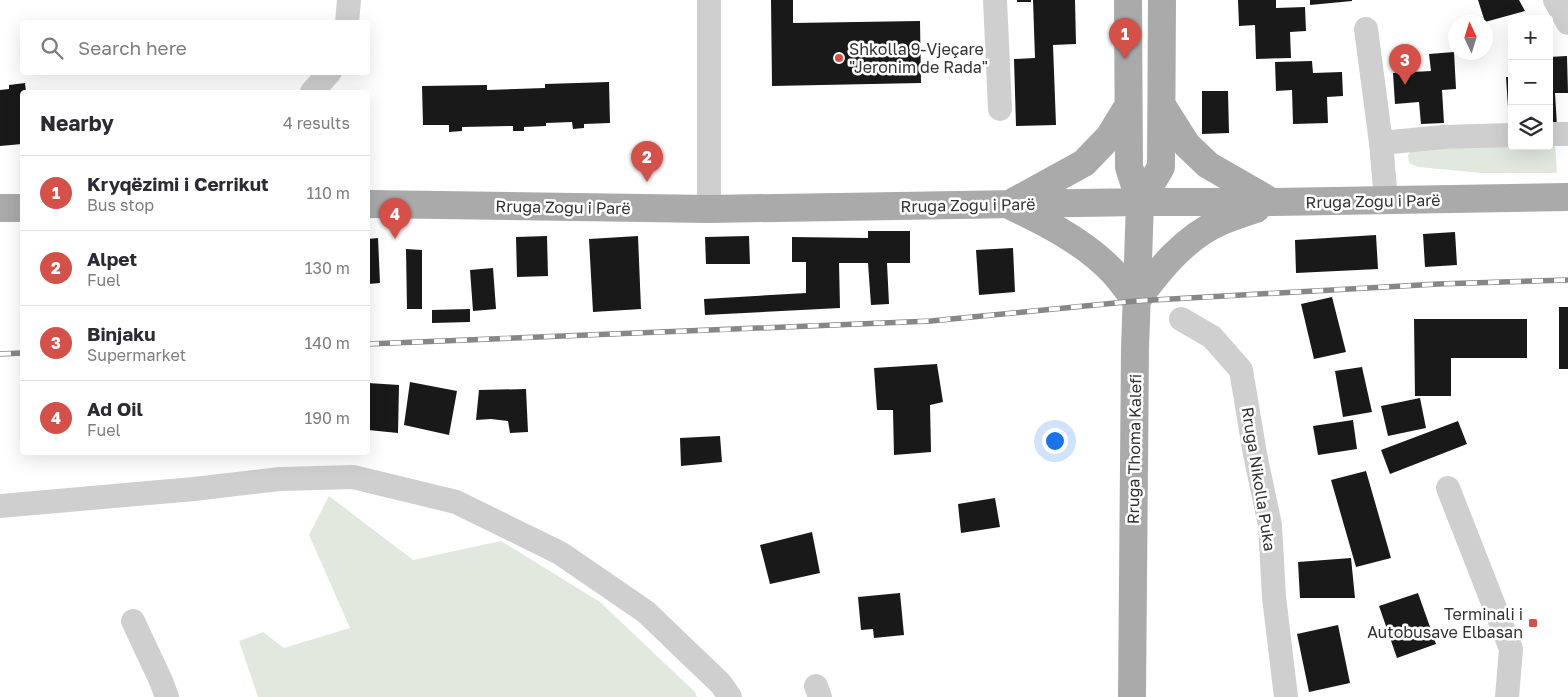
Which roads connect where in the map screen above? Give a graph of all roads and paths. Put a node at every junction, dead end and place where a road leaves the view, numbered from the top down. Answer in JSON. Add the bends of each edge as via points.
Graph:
{"nodes":[{"id":1,"x":349,"y":0,"type":"edge"},
{"id":2,"x":709,"y":0,"type":"edge"},
{"id":3,"x":995,"y":0,"type":"edge"},
{"id":4,"x":1128,"y":0,"type":"edge"},
{"id":5,"x":1162,"y":0,"type":"edge"},
{"id":6,"x":1555,"y":0,"type":"edge"},
{"id":7,"x":347,"y":20,"type":"edge"},
{"id":8,"x":1568,"y":23,"type":"edge"},
{"id":9,"x":1366,"y":29,"type":"dead end"},
{"id":10,"x":327,"y":75,"type":"edge"},
{"id":11,"x":314,"y":90,"type":"edge"},
{"id":12,"x":1128,"y":106,"type":"junction"},
{"id":13,"x":1162,"y":106,"type":"junction"},
{"id":14,"x":1000,"y":109,"type":"dead end"},
{"id":15,"x":1553,"y":134,"type":"edge"},
{"id":16,"x":1568,"y":134,"type":"edge"},
{"id":17,"x":1508,"y":135,"type":"edge"},
{"id":18,"x":1381,"y":144,"type":"junction"},
{"id":19,"x":1567,"y":193,"type":"edge"},
{"id":20,"x":1386,"y":200,"type":"junction"},
{"id":21,"x":1140,"y":202,"type":"junction"},
{"id":22,"x":1274,"y":202,"type":"junction"},
{"id":23,"x":370,"y":204,"type":"edge"},
{"id":24,"x":1007,"y":205,"type":"junction"},
{"id":25,"x":0,"y":208,"type":"edge"},
{"id":26,"x":20,"y":208,"type":"edge"},
{"id":27,"x":709,"y":209,"type":"junction"},
{"id":28,"x":1136,"y":301,"type":"junction"},
{"id":29,"x":1181,"y":319,"type":"dead end"},
{"id":30,"x":1448,"y":488,"type":"dead end"},
{"id":31,"x":0,"y":506,"type":"edge"},
{"id":32,"x":133,"y":621,"type":"dead end"},
{"id":33,"x":167,"y":697,"type":"edge"},
{"id":34,"x":730,"y":697,"type":"edge"},
{"id":35,"x":1132,"y":697,"type":"edge"},
{"id":36,"x":1286,"y":697,"type":"edge"},
{"id":37,"x":1507,"y":697,"type":"edge"}],
"edges":[{"from":1,"to":7,"type":"street"},
{"from":2,"to":27,"type":"street"},
{"from":3,"to":14,"type":"street"},
{"from":4,"to":12,"type":"main road","name":"Rruga Thoma Kalefi"},
{"from":5,"to":13,"type":"main road","name":"Rruga Thoma Kalefi"},
{"from":6,"to":8,"type":"street"},
{"from":9,"to":18,"type":"street"},
{"from":10,"to":11,"type":"street"},
{"from":12,"to":21,"type":"main road","name":"Rruga Thoma Kalefi","via":[[1129,167]]},
{"from":12,"to":24,"type":"main road","via":[[1109,137],[1084,163]]},
{"from":13,"to":21,"type":"main road","name":"Rruga Thoma Kalefi","via":[[1161,167]]},
{"from":13,"to":22,"type":"main road","via":[[1187,145],[1208,165]]},
{"from":15,"to":16,"type":"street"},
{"from":17,"to":18,"type":"street","via":[[1443,137]]},
{"from":18,"to":20,"type":"street"},
{"from":19,"to":20,"type":"main road","name":"Rruga Zogu i Parë"},
{"from":20,"to":22,"type":"main road","name":"Rruga Zogu i Parë"},
{"from":21,"to":22,"type":"main road","name":"Rruga Zogu i Parë"},
{"from":21,"to":24,"type":"main road","name":"Rruga Zogu i Parë"},
{"from":21,"to":28,"type":"main road","name":"Rruga Thoma Kalefi"},
{"from":22,"to":28,"type":"main road","via":[[1219,222],[1184,244],[1157,272]]},
{"from":23,"to":27,"type":"main road","name":"Rruga Zogu i Parë"},
{"from":24,"to":27,"type":"main road","name":"Rruga Zogu i Parë"},
{"from":24,"to":28,"type":"main road","via":[[1045,222],[1089,251],[1114,273]]},
{"from":25,"to":26,"type":"main road"},
{"from":28,"to":35,"type":"main road","name":"Rruga Thoma Kalefi"},
{"from":29,"to":36,"type":"street","name":"Rruga Nikolla Puka","via":[[1212,337],[1241,370],[1270,525],[1274,597]]},
{"from":30,"to":37,"type":"street","via":[[1511,649]]},
{"from":31,"to":34,"type":"street","via":[[280,479],[353,477],[456,502],[560,552],[646,612],[721,684]]},
{"from":32,"to":33,"type":"street"}]}
